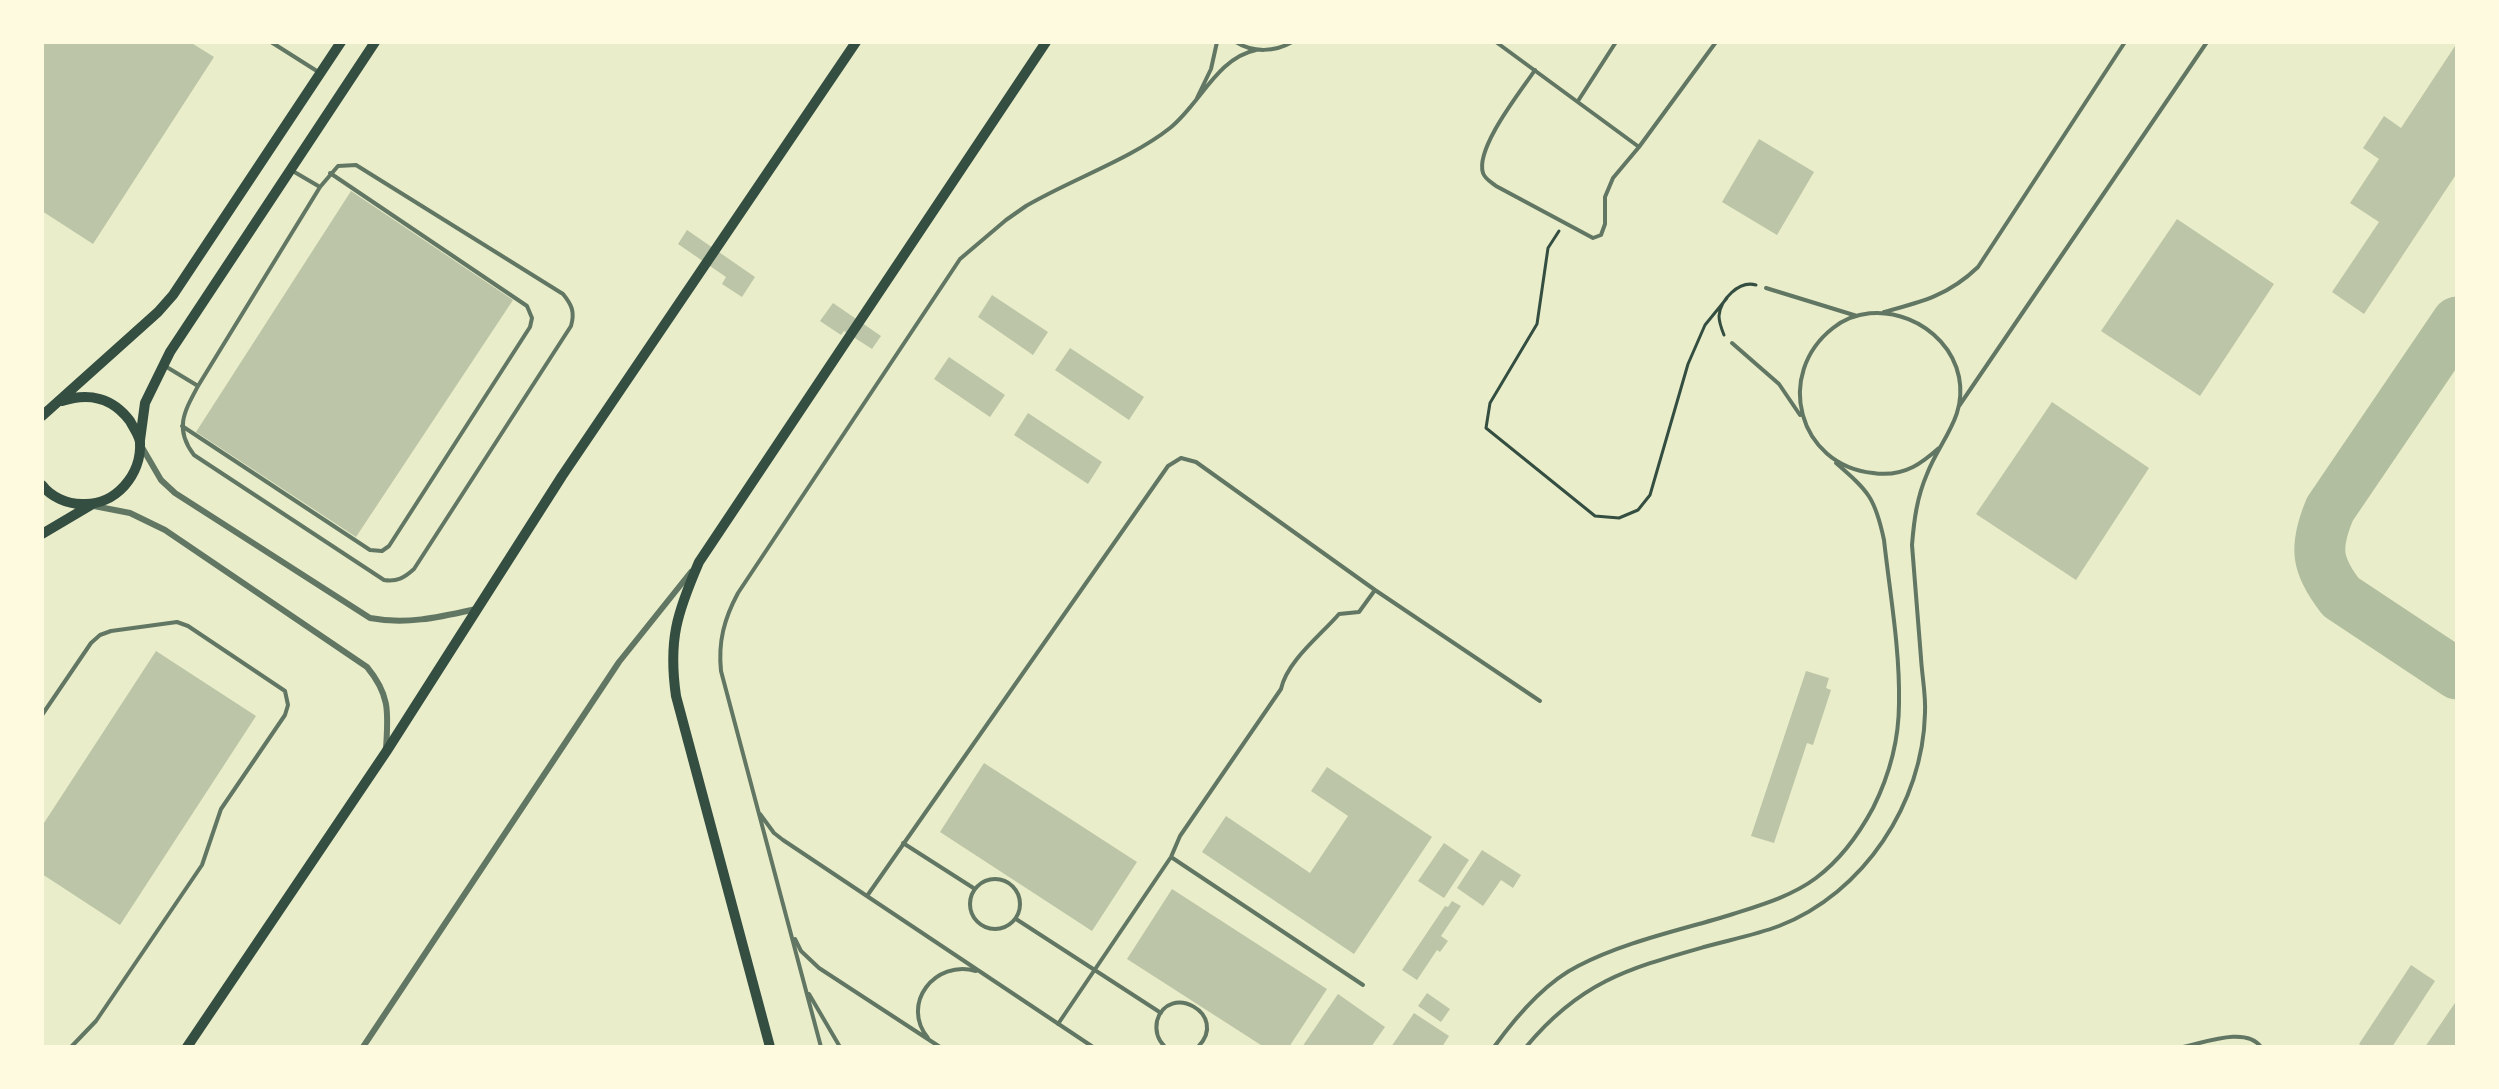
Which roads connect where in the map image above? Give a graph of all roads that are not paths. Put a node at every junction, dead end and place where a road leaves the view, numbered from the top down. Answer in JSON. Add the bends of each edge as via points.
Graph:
{"nodes":[{"id":1,"x":272,"y":42,"type":"edge"},
{"id":2,"x":341,"y":42,"type":"edge"},
{"id":3,"x":375,"y":42,"type":"edge"},
{"id":4,"x":856,"y":42,"type":"edge"},
{"id":5,"x":1047,"y":42,"type":"edge"},
{"id":6,"x":1217,"y":42,"type":"edge"},
{"id":7,"x":1236,"y":42,"type":"edge"},
{"id":8,"x":1292,"y":42,"type":"edge"},
{"id":9,"x":1496,"y":42,"type":"edge"},
{"id":10,"x":1616,"y":42,"type":"edge"},
{"id":11,"x":1716,"y":42,"type":"edge"},
{"id":12,"x":2125,"y":42,"type":"edge"},
{"id":13,"x":2207,"y":42,"type":"edge"},
{"id":14,"x":1256,"y":50,"type":"junction"},
{"id":15,"x":1535,"y":70,"type":"junction"},
{"id":16,"x":321,"y":73,"type":"junction"},
{"id":17,"x":1578,"y":101,"type":"junction"},
{"id":18,"x":1192,"y":107,"type":"junction"},
{"id":19,"x":1639,"y":147,"type":"junction"},
{"id":20,"x":291,"y":170,"type":"junction"},
{"id":21,"x":330,"y":173,"type":"junction"},
{"id":22,"x":320,"y":187,"type":"junction"},
{"id":23,"x":1766,"y":288,"type":"road end"},
{"id":24,"x":1883,"y":312,"type":"junction"},
{"id":25,"x":1857,"y":316,"type":"junction"},
{"id":26,"x":1732,"y":343,"type":"road end"},
{"id":27,"x":163,"y":365,"type":"junction"},
{"id":28,"x":198,"y":386,"type":"junction"},
{"id":29,"x":58,"y":402,"type":"junction"},
{"id":30,"x":1958,"y":406,"type":"junction"},
{"id":31,"x":42,"y":416,"type":"edge"},
{"id":32,"x":1802,"y":418,"type":"junction"},
{"id":33,"x":182,"y":426,"type":"junction"},
{"id":34,"x":140,"y":440,"type":"junction"},
{"id":35,"x":1939,"y":448,"type":"junction"},
{"id":36,"x":1832,"y":459,"type":"junction"},
{"id":37,"x":42,"y":485,"type":"edge"},
{"id":38,"x":91,"y":505,"type":"junction"},
{"id":39,"x":42,"y":534,"type":"edge"},
{"id":40,"x":699,"y":562,"type":"junction"},
{"id":41,"x":1375,"y":590,"type":"junction"},
{"id":42,"x":479,"y":609,"type":"junction"},
{"id":43,"x":1540,"y":701,"type":"dead end"},
{"id":44,"x":42,"y":715,"type":"edge"},
{"id":45,"x":386,"y":752,"type":"junction"},
{"id":46,"x":757,"y":808,"type":"junction"},
{"id":47,"x":903,"y":843,"type":"junction"},
{"id":48,"x":1171,"y":856,"type":"junction"},
{"id":49,"x":975,"y":889,"type":"junction"},
{"id":50,"x":867,"y":896,"type":"junction"},
{"id":51,"x":1016,"y":919,"type":"junction"},
{"id":52,"x":791,"y":932,"type":"junction"},
{"id":53,"x":1095,"y":970,"type":"junction"},
{"id":54,"x":980,"y":972,"type":"junction"},
{"id":55,"x":1363,"y":985,"type":"dead end"},
{"id":56,"x":805,"y":988,"type":"junction"},
{"id":57,"x":1161,"y":1013,"type":"junction"},
{"id":58,"x":1058,"y":1024,"type":"junction"},
{"id":59,"x":931,"y":1041,"type":"junction"},
{"id":60,"x":71,"y":1047,"type":"edge"},
{"id":61,"x":188,"y":1047,"type":"edge"},
{"id":62,"x":363,"y":1047,"type":"edge"},
{"id":63,"x":770,"y":1047,"type":"edge"},
{"id":64,"x":822,"y":1047,"type":"edge"},
{"id":65,"x":840,"y":1047,"type":"edge"},
{"id":66,"x":940,"y":1047,"type":"edge"},
{"id":67,"x":1093,"y":1047,"type":"edge"},
{"id":68,"x":1165,"y":1047,"type":"edge"},
{"id":69,"x":1198,"y":1047,"type":"edge"},
{"id":70,"x":1494,"y":1047,"type":"edge"},
{"id":71,"x":1526,"y":1047,"type":"edge"},
{"id":72,"x":2183,"y":1047,"type":"edge"},
{"id":73,"x":2261,"y":1047,"type":"edge"}],
"edges":[{"from":1,"to":16,"type":"lane"},
{"from":2,"to":16,"type":"main road"},
{"from":3,"to":20,"type":"main road"},
{"from":4,"to":42,"type":"main road","via":[[562,476]]},
{"from":5,"to":40,"type":"main road"},
{"from":6,"to":18,"type":"lane","via":[[1211,69]]},
{"from":7,"to":14,"type":"lane"},
{"from":8,"to":14,"type":"lane","via":[[1274,50]]},
{"from":9,"to":15,"type":"lane"},
{"from":10,"to":17,"type":"lane"},
{"from":11,"to":19,"type":"lane"},
{"from":12,"to":24,"type":"lane","via":[[1978,267],[1941,294]]},
{"from":13,"to":30,"type":"lane"},
{"from":14,"to":18,"type":"lane","via":[[1229,62]]},
{"from":15,"to":17,"type":"lane"},
{"from":15,"to":19,"type":"lane","via":[[1488,142],[1482,165],[1484,175],[1496,186],[1593,238],[1601,235],[1605,224],[1609,185]]},
{"from":16,"to":29,"type":"main road","via":[[173,295]]},
{"from":17,"to":19,"type":"lane"},
{"from":18,"to":46,"type":"lane","via":[[1154,140],[1006,220],[960,259],[738,593],[722,632],[719,651]]},
{"from":20,"to":22,"type":"lane"},
{"from":20,"to":27,"type":"main road"},
{"from":21,"to":22,"type":"lane"},
{"from":21,"to":33,"type":"lane","via":[[527,306],[532,318],[530,327],[389,546],[382,551],[370,550]]},
{"from":21,"to":33,"type":"lane","via":[[343,164],[356,165],[563,294],[574,315],[571,326],[414,569],[394,581],[384,580],[194,455],[184,443]]},
{"from":22,"to":28,"type":"lane"},
{"from":23,"to":25,"type":"lane"},
{"from":24,"to":25,"type":"lane"},
{"from":24,"to":30,"type":"lane","via":[[1909,318],[1932,332],[1950,352],[1959,377]]},
{"from":25,"to":32,"type":"lane","via":[[1834,326],[1816,344],[1804,367],[1799,392]]},
{"from":26,"to":32,"type":"lane","via":[[1779,384]]},
{"from":27,"to":28,"type":"lane"},
{"from":27,"to":34,"type":"main road","via":[[145,403]]},
{"from":28,"to":33,"type":"lane"},
{"from":29,"to":31,"type":"main road"},
{"from":29,"to":34,"type":"main road","via":[[83,396],[108,401],[122,411]]},
{"from":30,"to":35,"type":"lane","via":[[1953,427]]},
{"from":32,"to":36,"type":"lane","via":[[1814,441]]},
{"from":34,"to":38,"type":"main road","via":[[132,476],[121,490]]},
{"from":34,"to":42,"type":"street","via":[[152,467],[175,493],[370,618],[418,621]]},
{"from":35,"to":36,"type":"lane","via":[[1912,468],[1885,474],[1857,471]]},
{"from":35,"to":71,"type":"lane","via":[[1917,502],[1913,524],[1925,712],[1921,751],[1913,781],[1884,840],[1839,891],[1813,908],[1779,926],[1614,975],[1570,1002]]},
{"from":36,"to":70,"type":"lane","via":[[1862,486],[1880,519],[1899,676],[1896,738],[1877,799],[1863,826],[1816,878],[1792,892],[1762,905],[1603,954],[1576,967],[1522,1012]]},
{"from":37,"to":38,"type":"main road","via":[[57,498]]},
{"from":38,"to":39,"type":"main road"},
{"from":38,"to":45,"type":"street","via":[[130,513],[165,530],[367,668],[385,694]]},
{"from":40,"to":62,"type":"street","via":[[619,662]]},
{"from":40,"to":63,"type":"main road","via":[[681,603],[671,665]]},
{"from":41,"to":43,"type":"lane"},
{"from":41,"to":47,"type":"lane","via":[[1196,462],[1181,458],[1174,461]]},
{"from":41,"to":48,"type":"lane","via":[[1359,612],[1340,614],[1318,639],[1308,644],[1180,836]]},
{"from":42,"to":45,"type":"main road"},
{"from":44,"to":60,"type":"lane","via":[[100,635],[168,622],[188,626],[285,691],[288,697],[285,715],[221,809],[202,865],[96,1021]]},
{"from":45,"to":61,"type":"main road"},
{"from":46,"to":50,"type":"lane","via":[[783,840]]},
{"from":46,"to":52,"type":"lane"},
{"from":47,"to":49,"type":"lane"},
{"from":47,"to":50,"type":"lane"},
{"from":48,"to":53,"type":"lane"},
{"from":48,"to":55,"type":"lane"},
{"from":49,"to":51,"type":"lane","via":[[993,879],[1009,883],[1020,904]]},
{"from":49,"to":51,"type":"lane","via":[[970,910],[980,924],[994,930]]},
{"from":50,"to":54,"type":"lane"},
{"from":51,"to":53,"type":"lane"},
{"from":52,"to":56,"type":"lane"},
{"from":52,"to":59,"type":"lane","via":[[801,951],[819,968]]},
{"from":53,"to":57,"type":"lane"},
{"from":53,"to":58,"type":"lane"},
{"from":54,"to":58,"type":"lane"},
{"from":54,"to":59,"type":"lane","via":[[954,968],[931,981],[918,1009],[922,1030]]},
{"from":56,"to":64,"type":"lane"},
{"from":56,"to":65,"type":"lane"},
{"from":57,"to":68,"type":"lane","via":[[1157,1034]]},
{"from":57,"to":69,"type":"lane","via":[[1179,1003],[1202,1012],[1207,1028]]},
{"from":58,"to":67,"type":"lane"},
{"from":59,"to":66,"type":"lane"},
{"from":72,"to":73,"type":"lane","via":[[2246,1037]]}]}
